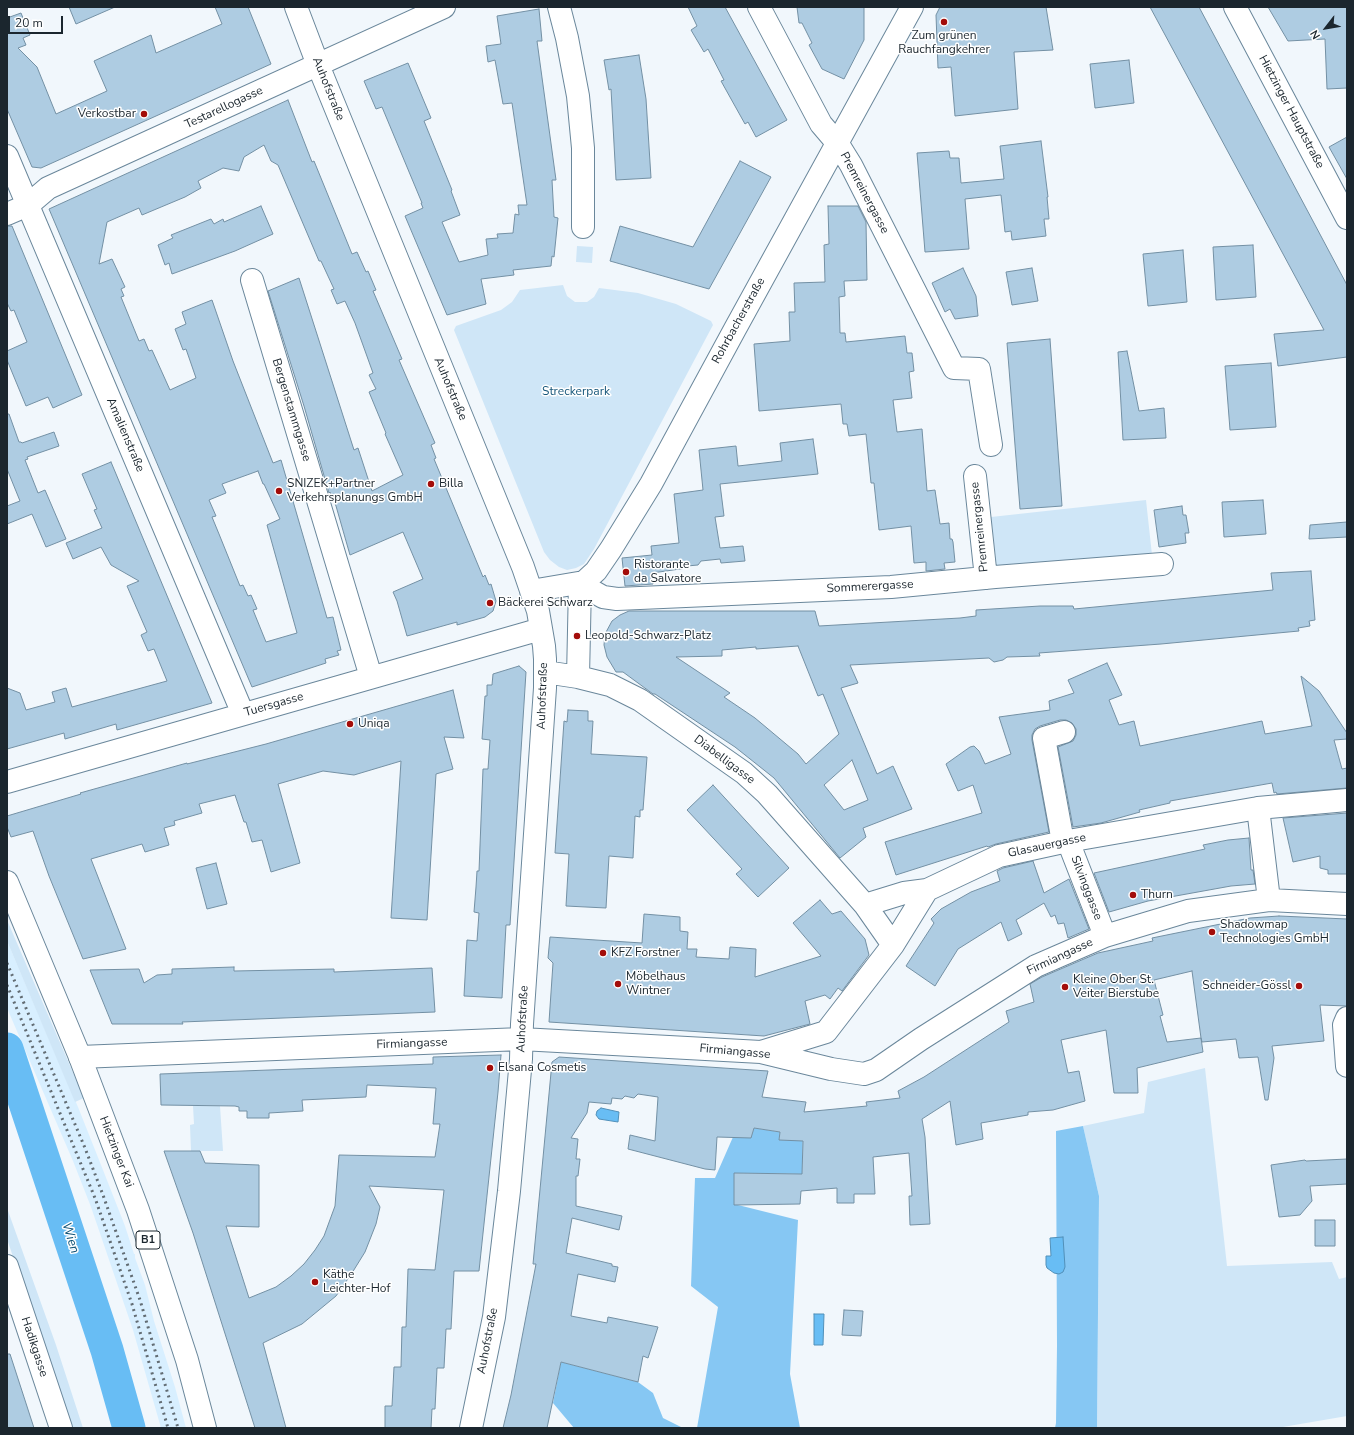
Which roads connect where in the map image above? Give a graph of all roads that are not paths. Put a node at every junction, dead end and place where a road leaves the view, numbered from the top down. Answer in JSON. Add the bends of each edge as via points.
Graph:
{"nodes":[{"id":1,"x":296,"y":7,"type":"edge"},
{"id":2,"x":444,"y":7,"type":"edge"},
{"id":3,"x":559,"y":7,"type":"edge"},
{"id":4,"x":759,"y":7,"type":"edge"},
{"id":5,"x":912,"y":7,"type":"edge"},
{"id":6,"x":1236,"y":7,"type":"edge"},
{"id":7,"x":318,"y":65,"type":"junction"},
{"id":8,"x":838,"y":144,"type":"junction"},
{"id":9,"x":7,"y":156,"type":"edge"},
{"id":10,"x":28,"y":205,"type":"junction"},
{"id":11,"x":7,"y":214,"type":"edge"},
{"id":12,"x":1347,"y":218,"type":"edge"},
{"id":13,"x":583,"y":227,"type":"dead end"},
{"id":14,"x":252,"y":280,"type":"dead end"},
{"id":15,"x":991,"y":445,"type":"dead end"},
{"id":16,"x":975,"y":476,"type":"dead end"},
{"id":17,"x":1162,"y":564,"type":"dead end"},
{"id":18,"x":986,"y":578,"type":"junction"},
{"id":19,"x":580,"y":584,"type":"junction"},
{"id":20,"x":532,"y":591,"type":"junction"},
{"id":21,"x":541,"y":629,"type":"junction"},
{"id":22,"x":545,"y":672,"type":"junction"},
{"id":23,"x":371,"y":677,"type":"junction"},
{"id":24,"x":578,"y":677,"type":"junction"},
{"id":25,"x":243,"y":714,"type":"junction"},
{"id":26,"x":1064,"y":732,"type":"dead end"},
{"id":27,"x":7,"y":782,"type":"edge"},
{"id":28,"x":1347,"y":800,"type":"edge"},
{"id":29,"x":1258,"y":808,"type":"junction"},
{"id":30,"x":1065,"y":841,"type":"junction"},
{"id":31,"x":7,"y":882,"type":"edge"},
{"id":32,"x":927,"y":890,"type":"junction"},
{"id":33,"x":1269,"y":900,"type":"junction"},
{"id":34,"x":1347,"y":904,"type":"edge"},
{"id":35,"x":865,"y":905,"type":"junction"},
{"id":36,"x":1105,"y":936,"type":"junction"},
{"id":37,"x":893,"y":945,"type":"junction"},
{"id":38,"x":1347,"y":1018,"type":"edge"},
{"id":39,"x":826,"y":1032,"type":"junction"},
{"id":40,"x":521,"y":1039,"type":"junction"},
{"id":41,"x":761,"y":1052,"type":"junction"},
{"id":42,"x":80,"y":1057,"type":"junction"},
{"id":43,"x":1347,"y":1066,"type":"edge"},
{"id":44,"x":831,"y":1069,"type":"junction"},
{"id":45,"x":7,"y":1266,"type":"edge"},
{"id":46,"x":61,"y":1428,"type":"edge"},
{"id":47,"x":205,"y":1428,"type":"edge"},
{"id":48,"x":471,"y":1428,"type":"edge"}],
"edges":[{"from":1,"to":7,"type":"street","name":"Auhofstraße"},
{"from":2,"to":7,"type":"street","name":"Testarellogasse"},
{"from":3,"to":13,"type":"street","via":[[578,96],[583,148]]},
{"from":4,"to":8,"type":"street","name":"Premreinergasse","via":[[821,124]]},
{"from":5,"to":8,"type":"street","name":"Rohrbacherstraße"},
{"from":6,"to":12,"type":"street","name":"Hietzinger Hauptstraße"},
{"from":7,"to":10,"type":"street","name":"Testarellogasse","via":[[48,188]]},
{"from":7,"to":20,"type":"street","name":"Auhofstraße"},
{"from":8,"to":15,"type":"street","name":"Premreinergasse","via":[[954,368],[979,369]]},
{"from":8,"to":19,"type":"street","name":"Rohrbacherstraße","via":[[640,503],[596,571]]},
{"from":9,"to":10,"type":"street","name":"Amalienstraße"},
{"from":10,"to":11,"type":"street","name":"Testarellogasse"},
{"from":10,"to":25,"type":"street","name":"Amalienstraße"},
{"from":14,"to":23,"type":"street","name":"Bergenstammgasse"},
{"from":16,"to":18,"type":"street","name":"Premreinergasse"},
{"from":17,"to":18,"type":"street","name":"Sommerergasse"},
{"from":18,"to":19,"type":"street","name":"Sommerergasse","via":[[891,587],[617,599],[603,596]]},
{"from":19,"to":20,"type":"street"},
{"from":19,"to":24,"type":"street"},
{"from":20,"to":21,"type":"street","name":"Auhofstraße"},
{"from":21,"to":22,"type":"street","name":"Auhofstraße"},
{"from":21,"to":23,"type":"street","name":"Tuersgasse"},
{"from":22,"to":24,"type":"street","name":"Diabelligasse"},
{"from":22,"to":40,"type":"street","name":"Auhofstraße"},
{"from":23,"to":25,"type":"street","name":"Tuersgasse"},
{"from":24,"to":35,"type":"street","name":"Diabelligasse","via":[[610,685],[640,700],[744,773],[767,794]]},
{"from":25,"to":27,"type":"street","name":"Tuersgasse"},
{"from":26,"to":30,"type":"street","name":"Silvinggasse","via":[[1044,738]]},
{"from":28,"to":29,"type":"street","name":"Glasauergasse"},
{"from":29,"to":30,"type":"street","name":"Glasauergasse"},
{"from":29,"to":33,"type":"street"},
{"from":30,"to":32,"type":"street","name":"Glasauergasse","via":[[998,856]]},
{"from":30,"to":36,"type":"street","name":"Silvinggasse"},
{"from":31,"to":42,"type":"street","name":"Hietzinger Kai","number":"B1"},
{"from":32,"to":35,"type":"street","via":[[904,893]]},
{"from":32,"to":37,"type":"street"},
{"from":33,"to":34,"type":"street","name":"Firmiangasse"},
{"from":33,"to":36,"type":"street","name":"Firmiangasse","via":[[1188,911]]},
{"from":35,"to":37,"type":"street","name":"Diabelligasse"},
{"from":36,"to":44,"type":"street","name":"Firmiangasse","via":[[1036,966],[876,1070],[864,1074]]},
{"from":37,"to":39,"type":"street"},
{"from":38,"to":43,"type":"street","via":[[1344,1025]]},
{"from":39,"to":41,"type":"street"},
{"from":39,"to":44,"type":"street","via":[[822,1049]]},
{"from":40,"to":41,"type":"street","name":"Firmiangasse"},
{"from":40,"to":42,"type":"street","name":"Firmiangasse"},
{"from":40,"to":48,"type":"street","name":"Auhofstraße","via":[[509,1191],[494,1317]]},
{"from":41,"to":44,"type":"street","name":"Firmiangasse"},
{"from":42,"to":47,"type":"street","name":"Hietzinger Kai","number":"B1","via":[[138,1210],[187,1360]]},
{"from":45,"to":46,"type":"street","name":"Hadikgasse"}]}
